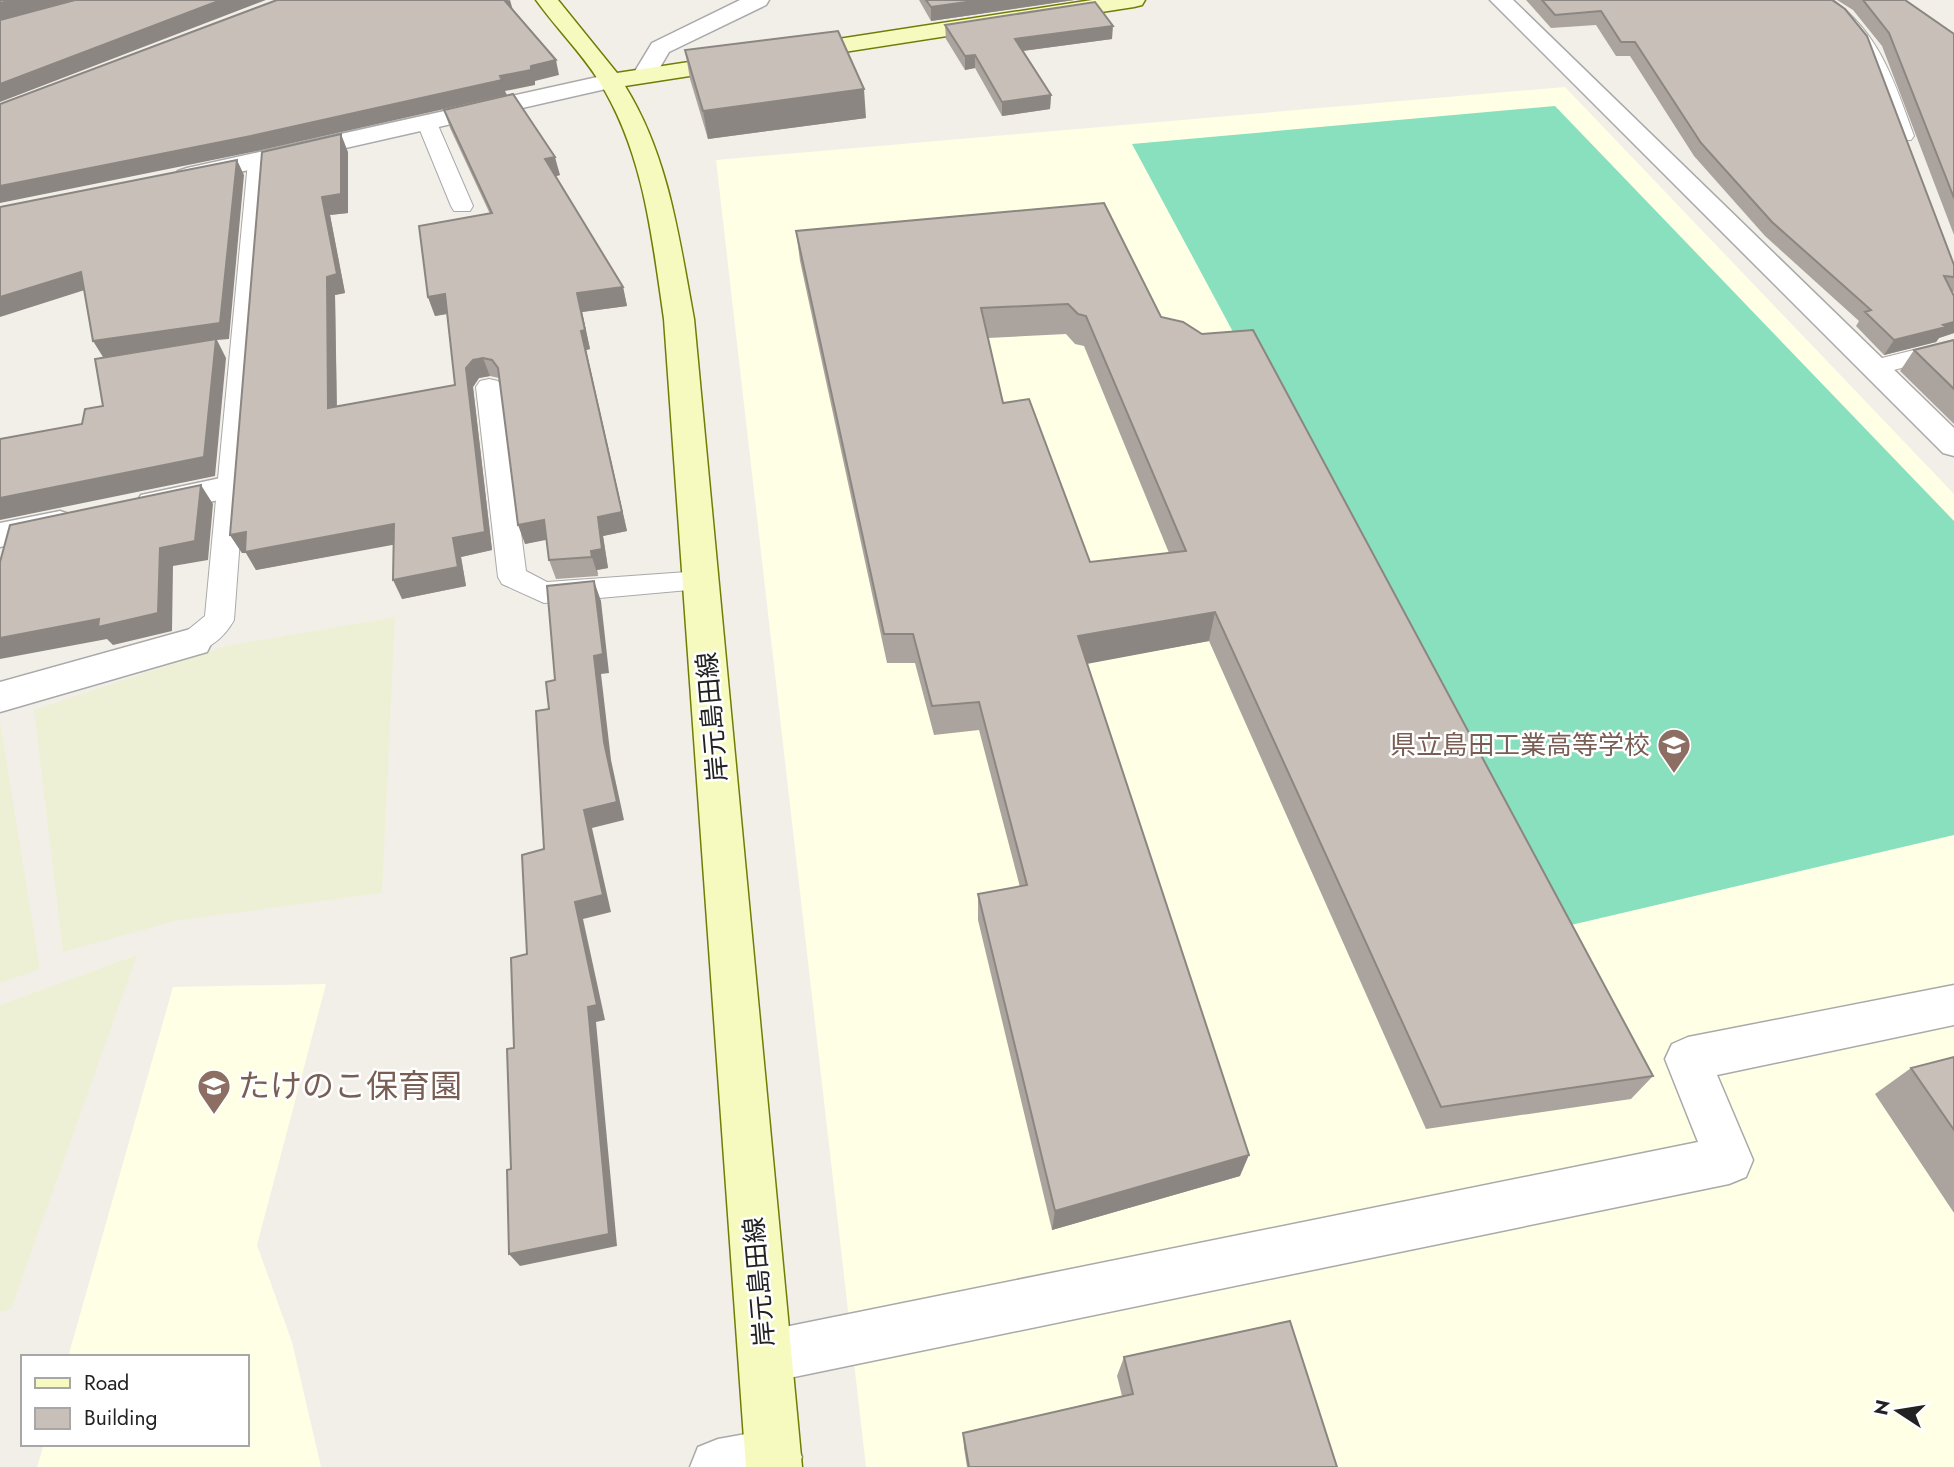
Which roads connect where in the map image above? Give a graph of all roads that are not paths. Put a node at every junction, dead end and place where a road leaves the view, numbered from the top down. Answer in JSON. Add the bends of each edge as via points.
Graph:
{"nodes":[{"id":1,"x":547,"y":0,"type":"edge"},
{"id":2,"x":758,"y":0,"type":"edge"},
{"id":3,"x":1134,"y":0,"type":"edge"},
{"id":4,"x":1502,"y":0,"type":"edge"},
{"id":5,"x":1821,"y":0,"type":"edge"},
{"id":6,"x":627,"y":78,"type":"junction"},
{"id":7,"x":427,"y":123,"type":"junction"},
{"id":8,"x":1913,"y":160,"type":"edge"},
{"id":9,"x":258,"y":162,"type":"junction"},
{"id":10,"x":163,"y":181,"type":"edge"},
{"id":11,"x":462,"y":206,"type":"dead end"},
{"id":12,"x":243,"y":346,"type":"junction"},
{"id":13,"x":1954,"y":347,"type":"edge"},
{"id":14,"x":215,"y":350,"type":"edge"},
{"id":15,"x":1875,"y":367,"type":"junction"},
{"id":16,"x":489,"y":387,"type":"dead end"},
{"id":17,"x":1954,"y":446,"type":"edge"},
{"id":18,"x":230,"y":487,"type":"junction"},
{"id":19,"x":127,"y":509,"type":"edge"},
{"id":20,"x":88,"y":517,"type":"edge"},
{"id":21,"x":5,"y":542,"type":"edge"},
{"id":22,"x":701,"y":581,"type":"junction"},
{"id":23,"x":194,"y":642,"type":"joint"},
{"id":24,"x":0,"y":697,"type":"edge"},
{"id":25,"x":1954,"y":1005,"type":"edge"},
{"id":26,"x":765,"y":1357,"type":"junction"},
{"id":27,"x":774,"y":1462,"type":"edge"},
{"id":28,"x":718,"y":1467,"type":"edge"}],
"edges":[{"from":1,"to":6,"type":"street","name":"岸元島田線"},
{"from":2,"to":6,"type":"street","via":[[680,36]]},
{"from":3,"to":6,"type":"street"},
{"from":4,"to":15,"type":"street"},
{"from":5,"to":8,"type":"lane","via":[[1846,16],[1871,47]]},
{"from":6,"to":7,"type":"street"},
{"from":6,"to":22,"type":"street","name":"岸元島田線","via":[[634,124],[650,167],[663,225],[679,319]]},
{"from":7,"to":9,"type":"street"},
{"from":7,"to":11,"type":"lane"},
{"from":9,"to":10,"type":"street"},
{"from":9,"to":12,"type":"lane"},
{"from":12,"to":14,"type":"lane"},
{"from":12,"to":18,"type":"lane"},
{"from":13,"to":15,"type":"lane"},
{"from":15,"to":17,"type":"street"},
{"from":16,"to":22,"type":"lane","via":[[512,577],[544,593]]},
{"from":18,"to":19,"type":"street"},
{"from":18,"to":23,"type":"lane","via":[[219,620]]},
{"from":20,"to":21,"type":"street"},
{"from":22,"to":26,"type":"street","name":"岸元島田線"},
{"from":23,"to":24,"type":"street"},
{"from":25,"to":26,"type":"street","via":[[1688,1059],[1729,1160]]},
{"from":26,"to":27,"type":"street","name":"岸元島田線"},
{"from":27,"to":28,"type":"street"}]}
